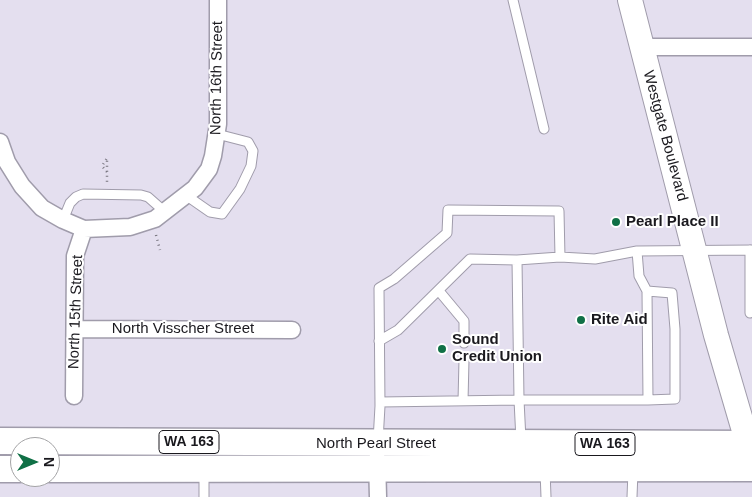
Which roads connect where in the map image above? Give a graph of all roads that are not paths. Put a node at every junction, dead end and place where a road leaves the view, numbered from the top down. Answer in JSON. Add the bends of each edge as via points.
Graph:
{"nodes":[{"id":1,"x":218,"y":0,"type":"edge"},
{"id":2,"x":513,"y":0,"type":"edge"},
{"id":3,"x":630,"y":0,"type":"edge"},
{"id":4,"x":642,"y":46,"type":"junction"},
{"id":5,"x":752,"y":47,"type":"edge"},
{"id":6,"x":544,"y":129,"type":"dead end"},
{"id":7,"x":217,"y":134,"type":"junction"},
{"id":8,"x":0,"y":142,"type":"edge"},
{"id":9,"x":177,"y":204,"type":"junction"},
{"id":10,"x":63,"y":220,"type":"junction"},
{"id":11,"x":84,"y":229,"type":"junction"},
{"id":12,"x":694,"y":250,"type":"junction"},
{"id":13,"x":751,"y":250,"type":"edge"},
{"id":14,"x":637,"y":251,"type":"junction"},
{"id":15,"x":560,"y":258,"type":"junction"},
{"id":16,"x":517,"y":260,"type":"junction"},
{"id":17,"x":439,"y":291,"type":"junction"},
{"id":18,"x":647,"y":291,"type":"junction"},
{"id":19,"x":750,"y":313,"type":"dead end"},
{"id":20,"x":75,"y":328,"type":"junction"},
{"id":21,"x":292,"y":330,"type":"dead end"},
{"id":22,"x":379,"y":340,"type":"junction"},
{"id":23,"x":464,"y":343,"type":"dead end"},
{"id":24,"x":464,"y":360,"type":"dead end"},
{"id":25,"x":74,"y":396,"type":"dead end"},
{"id":26,"x":520,"y":400,"type":"junction"},
{"id":27,"x":648,"y":400,"type":"junction"},
{"id":28,"x":463,"y":401,"type":"junction"},
{"id":29,"x":380,"y":402,"type":"junction"},
{"id":30,"x":0,"y":441,"type":"edge"},
{"id":31,"x":521,"y":444,"type":"junction"},
{"id":32,"x":751,"y":454,"type":"edge"},
{"id":33,"x":377,"y":456,"type":"junction"},
{"id":34,"x":204,"y":468,"type":"junction"},
{"id":35,"x":545,"y":468,"type":"junction"},
{"id":36,"x":633,"y":468,"type":"junction"},
{"id":37,"x":60,"y":469,"type":"edge"},
{"id":38,"x":204,"y":497,"type":"edge"},
{"id":39,"x":378,"y":497,"type":"edge"},
{"id":40,"x":546,"y":497,"type":"edge"},
{"id":41,"x":632,"y":497,"type":"edge"}],
"edges":[{"from":1,"to":7,"type":"street","name":"North 16th Street"},
{"from":2,"to":6,"type":"lane"},
{"from":3,"to":4,"type":"street","name":"Westgate Boulevard"},
{"from":4,"to":5,"type":"street"},
{"from":4,"to":12,"type":"street","name":"Westgate Boulevard"},
{"from":7,"to":9,"type":"street","name":"North 16th Street","via":[[209,169]]},
{"from":7,"to":9,"type":"lane","via":[[248,142],[253,151],[251,166],[240,189],[222,214]]},
{"from":8,"to":10,"type":"street","via":[[22,186],[42,208]]},
{"from":9,"to":10,"type":"lane","via":[[141,195],[83,194],[70,203]]},
{"from":9,"to":11,"type":"street","via":[[155,219],[136,226]]},
{"from":10,"to":11,"type":"street"},
{"from":11,"to":20,"type":"street","name":"North 15th Street","via":[[75,256]]},
{"from":12,"to":13,"type":"lane"},
{"from":12,"to":14,"type":"lane"},
{"from":12,"to":32,"type":"street","name":"Westgate Boulevard"},
{"from":13,"to":19,"type":"lane"},
{"from":14,"to":15,"type":"lane","via":[[595,259]]},
{"from":14,"to":18,"type":"lane","via":[[638,276]]},
{"from":15,"to":16,"type":"lane"},
{"from":15,"to":22,"type":"lane","via":[[559,211],[448,210],[447,233],[379,288]]},
{"from":16,"to":17,"type":"lane","via":[[470,259]]},
{"from":16,"to":26,"type":"lane"},
{"from":17,"to":22,"type":"lane","via":[[398,330]]},
{"from":17,"to":23,"type":"lane","via":[[464,321]]},
{"from":18,"to":27,"type":"lane"},
{"from":18,"to":27,"type":"lane","via":[[672,294],[675,329],[675,399]]},
{"from":20,"to":21,"type":"street","name":"North Visscher Street"},
{"from":20,"to":25,"type":"street","name":"North 15th Street"},
{"from":22,"to":29,"type":"lane"},
{"from":24,"to":28,"type":"lane"},
{"from":26,"to":27,"type":"lane"},
{"from":26,"to":28,"type":"lane"},
{"from":26,"to":31,"type":"lane"},
{"from":28,"to":29,"type":"lane"},
{"from":29,"to":33,"type":"lane"},
{"from":30,"to":33,"type":"main road","name":"North Pearl Street","number":"WA 163"},
{"from":31,"to":32,"type":"main road","name":"North Pearl Street","number":"WA 163"},
{"from":31,"to":33,"type":"main road","name":"North Pearl Street","number":"WA 163"},
{"from":32,"to":36,"type":"main road","name":"North Pearl Street","number":"WA 163"},
{"from":33,"to":34,"type":"main road","name":"North Pearl Street","number":"WA 163"},
{"from":33,"to":35,"type":"main road","name":"North Pearl Street","number":"WA 163"},
{"from":33,"to":39,"type":"street"},
{"from":34,"to":37,"type":"main road","name":"North Pearl Street","number":"WA 163"},
{"from":34,"to":38,"type":"lane"},
{"from":35,"to":36,"type":"main road","name":"North Pearl Street","number":"WA 163"},
{"from":35,"to":40,"type":"lane"},
{"from":36,"to":41,"type":"lane"}]}
